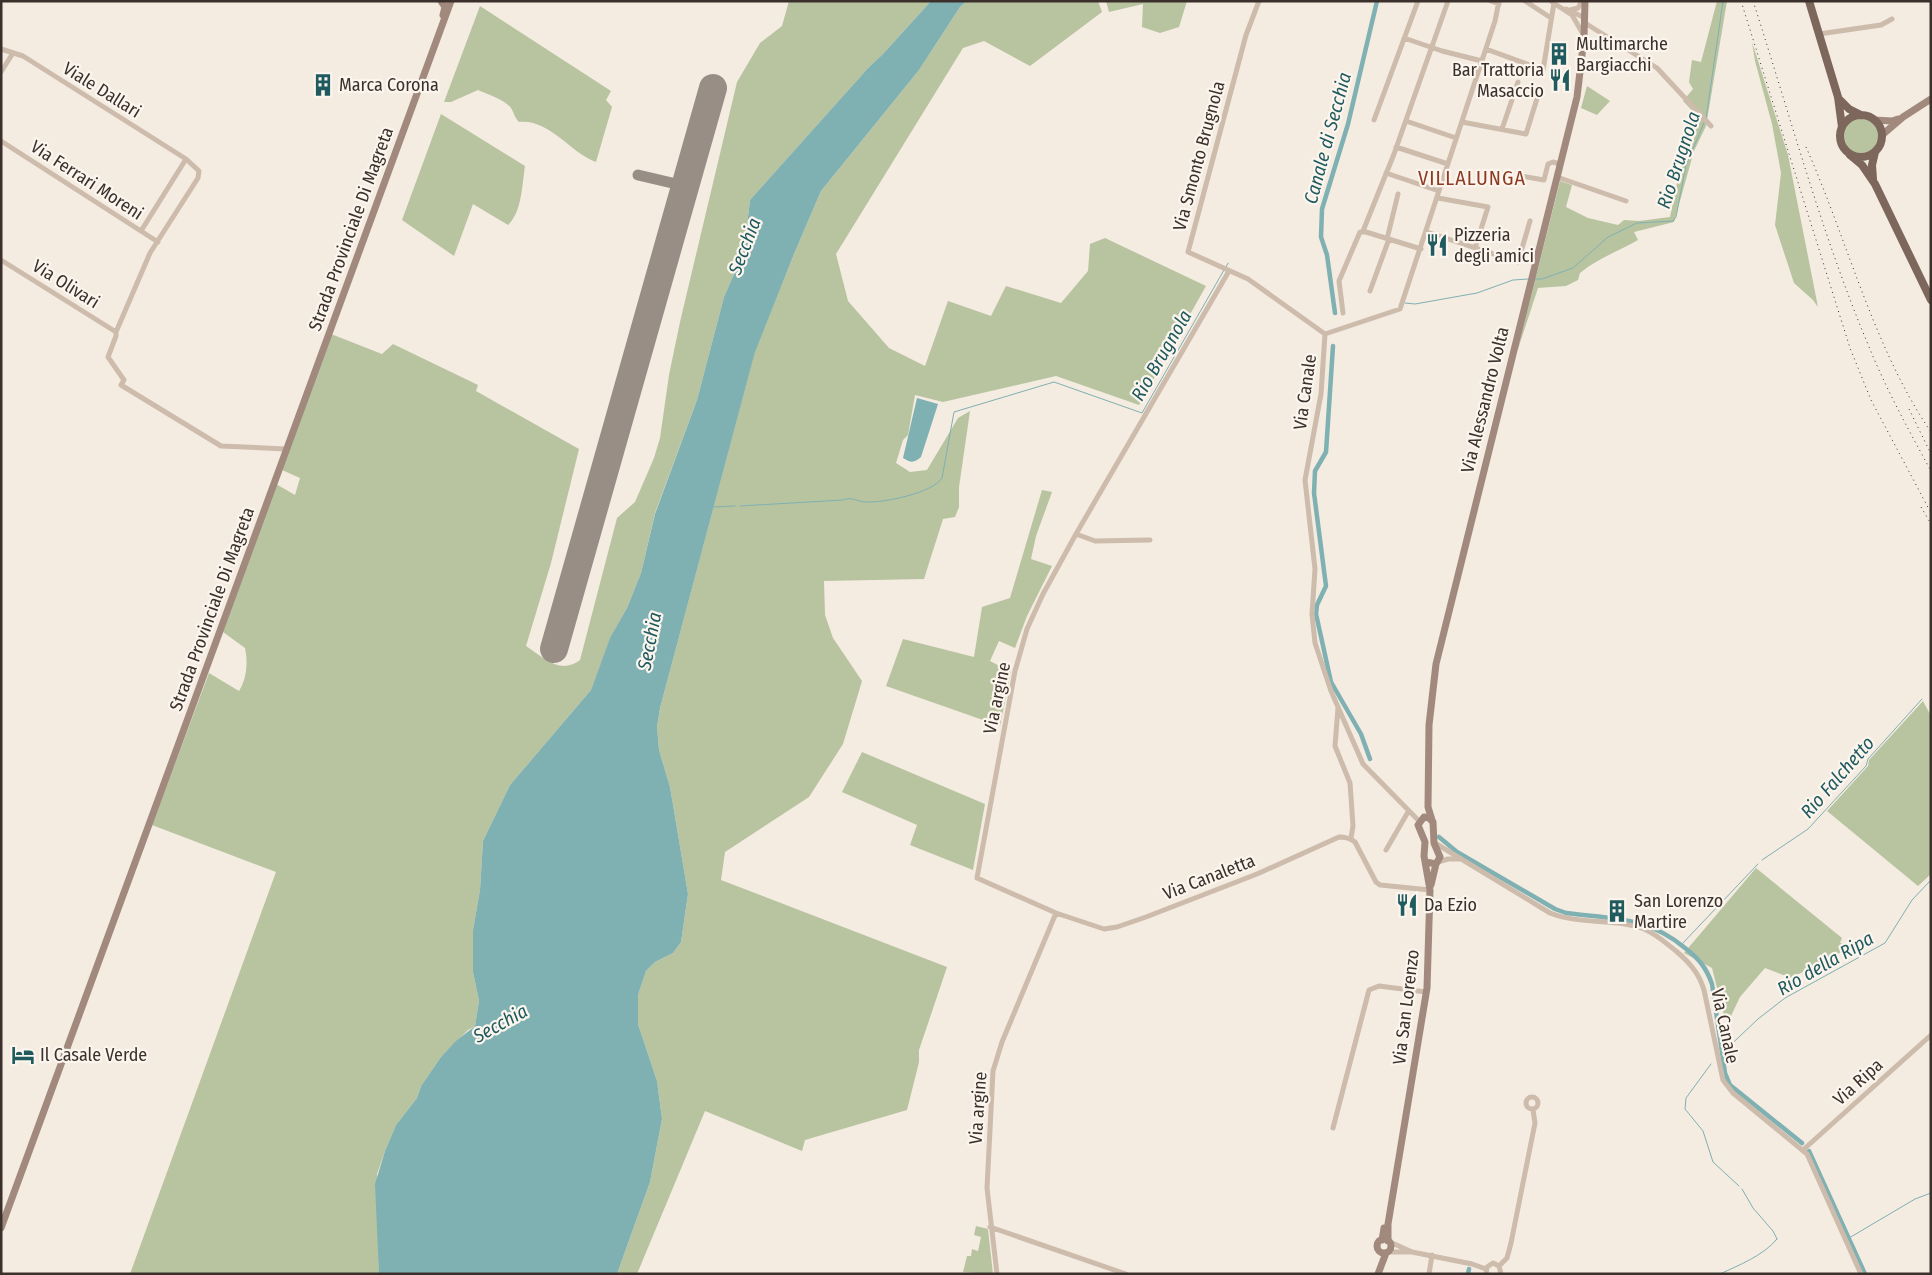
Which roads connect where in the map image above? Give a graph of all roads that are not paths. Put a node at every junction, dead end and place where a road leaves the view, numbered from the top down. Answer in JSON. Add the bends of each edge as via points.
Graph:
{"nodes":[{"id":1,"x":442,"y":1,"type":"edge"},
{"id":2,"x":451,"y":1,"type":"edge"},
{"id":3,"x":1259,"y":1,"type":"edge"},
{"id":4,"x":1418,"y":1,"type":"edge"},
{"id":5,"x":1448,"y":1,"type":"edge"},
{"id":6,"x":1525,"y":1,"type":"edge"},
{"id":7,"x":1584,"y":1,"type":"edge"},
{"id":8,"x":1809,"y":1,"type":"edge"},
{"id":9,"x":1495,"y":2,"type":"edge"},
{"id":10,"x":1553,"y":2,"type":"edge"},
{"id":11,"x":1568,"y":11,"type":"junction"},
{"id":12,"x":1551,"y":18,"type":"junction"},
{"id":13,"x":1892,"y":19,"type":"dead end"},
{"id":14,"x":1585,"y":20,"type":"junction"},
{"id":15,"x":1819,"y":34,"type":"junction"},
{"id":16,"x":1404,"y":38,"type":"junction"},
{"id":17,"x":1584,"y":38,"type":"junction"},
{"id":18,"x":435,"y":46,"type":"junction"},
{"id":19,"x":1432,"y":48,"type":"junction"},
{"id":20,"x":1,"y":49,"type":"edge"},
{"id":21,"x":1486,"y":49,"type":"junction"},
{"id":22,"x":13,"y":52,"type":"junction"},
{"id":23,"x":1482,"y":61,"type":"junction"},
{"id":24,"x":1,"y":72,"type":"edge"},
{"id":25,"x":1518,"y":82,"type":"dead end"},
{"id":26,"x":1540,"y":89,"type":"dead end"},
{"id":27,"x":1838,"y":97,"type":"junction"},
{"id":28,"x":1931,"y":99,"type":"edge"},
{"id":29,"x":1862,"y":115,"type":"junction"},
{"id":30,"x":1903,"y":117,"type":"junction"},
{"id":31,"x":1374,"y":120,"type":"dead end"},
{"id":32,"x":1406,"y":120,"type":"junction"},
{"id":33,"x":1874,"y":120,"type":"junction"},
{"id":34,"x":1462,"y":122,"type":"junction"},
{"id":35,"x":1707,"y":122,"type":"dead end"},
{"id":36,"x":1842,"y":127,"type":"junction"},
{"id":37,"x":1502,"y":129,"type":"junction"},
{"id":38,"x":1882,"y":135,"type":"junction"},
{"id":39,"x":1456,"y":138,"type":"junction"},
{"id":40,"x":1,"y":141,"type":"edge"},
{"id":41,"x":1396,"y":147,"type":"junction"},
{"id":42,"x":1876,"y":152,"type":"junction"},
{"id":43,"x":1850,"y":154,"type":"junction"},
{"id":44,"x":186,"y":160,"type":"junction"},
{"id":45,"x":1448,"y":164,"type":"junction"},
{"id":46,"x":1560,"y":164,"type":"junction"},
{"id":47,"x":1386,"y":173,"type":"junction"},
{"id":48,"x":1521,"y":176,"type":"dead end"},
{"id":49,"x":1557,"y":177,"type":"junction"},
{"id":50,"x":1874,"y":184,"type":"junction"},
{"id":51,"x":1439,"y":191,"type":"junction"},
{"id":52,"x":1398,"y":194,"type":"dead end"},
{"id":53,"x":1438,"y":198,"type":"junction"},
{"id":54,"x":1626,"y":201,"type":"dead end"},
{"id":55,"x":1530,"y":221,"type":"dead end"},
{"id":56,"x":141,"y":231,"type":"junction"},
{"id":57,"x":1363,"y":232,"type":"junction"},
{"id":58,"x":1427,"y":232,"type":"junction"},
{"id":59,"x":1388,"y":239,"type":"junction"},
{"id":60,"x":158,"y":242,"type":"junction"},
{"id":61,"x":1475,"y":248,"type":"junction"},
{"id":62,"x":1421,"y":249,"type":"junction"},
{"id":63,"x":1,"y":260,"type":"edge"},
{"id":64,"x":1226,"y":270,"type":"junction"},
{"id":65,"x":1370,"y":292,"type":"dead end"},
{"id":66,"x":1931,"y":300,"type":"edge"},
{"id":67,"x":1343,"y":313,"type":"dead end"},
{"id":68,"x":116,"y":332,"type":"junction"},
{"id":69,"x":1325,"y":334,"type":"junction"},
{"id":70,"x":286,"y":449,"type":"junction"},
{"id":71,"x":1076,"y":534,"type":"junction"},
{"id":72,"x":1150,"y":540,"type":"dead end"},
{"id":73,"x":1338,"y":707,"type":"junction"},
{"id":74,"x":1428,"y":807,"type":"junction"},
{"id":75,"x":1408,"y":812,"type":"junction"},
{"id":76,"x":1421,"y":819,"type":"junction"},
{"id":77,"x":1432,"y":820,"type":"junction"},
{"id":78,"x":1351,"y":838,"type":"junction"},
{"id":79,"x":1433,"y":840,"type":"junction"},
{"id":80,"x":1386,"y":850,"type":"dead end"},
{"id":81,"x":1460,"y":860,"type":"junction"},
{"id":82,"x":1426,"y":862,"type":"junction"},
{"id":83,"x":1437,"y":863,"type":"junction"},
{"id":84,"x":976,"y":878,"type":"joint"},
{"id":85,"x":1430,"y":890,"type":"junction"},
{"id":86,"x":1056,"y":912,"type":"junction"},
{"id":87,"x":1426,"y":992,"type":"junction"},
{"id":88,"x":1931,"y":1035,"type":"edge"},
{"id":89,"x":1533,"y":1110,"type":"dead end"},
{"id":90,"x":1333,"y":1128,"type":"dead end"},
{"id":91,"x":1803,"y":1150,"type":"junction"},
{"id":92,"x":990,"y":1227,"type":"junction"},
{"id":93,"x":1,"y":1228,"type":"edge"},
{"id":94,"x":1387,"y":1241,"type":"junction"},
{"id":95,"x":1378,"y":1251,"type":"junction"},
{"id":96,"x":1387,"y":1252,"type":"junction"},
{"id":97,"x":1412,"y":1252,"type":"junction"},
{"id":98,"x":1432,"y":1254,"type":"junction"},
{"id":99,"x":1499,"y":1266,"type":"junction"},
{"id":100,"x":1486,"y":1271,"type":"edge"},
{"id":101,"x":1378,"y":1272,"type":"edge"},
{"id":102,"x":997,"y":1274,"type":"edge"},
{"id":103,"x":1126,"y":1274,"type":"edge"},
{"id":104,"x":1430,"y":1274,"type":"edge"},
{"id":105,"x":1500,"y":1274,"type":"edge"},
{"id":106,"x":1861,"y":1274,"type":"edge"}],
"edges":[{"from":1,"to":18,"type":"main road","via":[[444,10]]},
{"from":2,"to":18,"type":"main road","name":"Strada Provinciale Di Magreta"},
{"from":3,"to":64,"type":"street","name":"Via Smonto Brugnola","via":[[1246,35],[1188,252]]},
{"from":4,"to":16,"type":"street"},
{"from":5,"to":19,"type":"street"},
{"from":6,"to":12,"type":"street"},
{"from":7,"to":11,"type":"street","via":[[1578,8]]},
{"from":7,"to":14,"type":"main road","name":"Via Alessandro Volta"},
{"from":8,"to":15,"type":"main road"},
{"from":9,"to":21,"type":"street","name":"Via Canale"},
{"from":10,"to":11,"type":"street"},
{"from":10,"to":12,"type":"street"},
{"from":11,"to":14,"type":"street"},
{"from":11,"to":17,"type":"street","via":[[1577,21]]},
{"from":12,"to":21,"type":"street","via":[[1544,70]]},
{"from":13,"to":15,"type":"street","via":[[1881,25]]},
{"from":14,"to":17,"type":"main road","name":"Via Alessandro Volta"},
{"from":14,"to":35,"type":"street","via":[[1657,68]]},
{"from":15,"to":27,"type":"main road"},
{"from":16,"to":19,"type":"street"},
{"from":16,"to":31,"type":"street"},
{"from":17,"to":46,"type":"main road","name":"Via Alessandro Volta","via":[[1577,97]]},
{"from":18,"to":70,"type":"main road","name":"Strada Provinciale Di Magreta"},
{"from":19,"to":23,"type":"street"},
{"from":19,"to":32,"type":"street"},
{"from":20,"to":22,"type":"street","name":"Viale Dallari"},
{"from":21,"to":23,"type":"street","name":"Via Canale"},
{"from":22,"to":24,"type":"street"},
{"from":22,"to":44,"type":"street","name":"Viale Dallari"},
{"from":23,"to":34,"type":"street","name":"Via Canale"},
{"from":25,"to":37,"type":"street"},
{"from":26,"to":37,"type":"street","via":[[1526,134]]},
{"from":27,"to":29,"type":"main road","via":[[1849,110]]},
{"from":27,"to":36,"type":"main road"},
{"from":28,"to":30,"type":"main road"},
{"from":29,"to":33,"type":"main road"},
{"from":29,"to":36,"type":"main road","via":[[1850,118]]},
{"from":30,"to":33,"type":"main road","via":[[1892,121]]},
{"from":30,"to":38,"type":"main road"},
{"from":32,"to":39,"type":"street"},
{"from":32,"to":41,"type":"street"},
{"from":33,"to":38,"type":"main road"},
{"from":34,"to":37,"type":"street"},
{"from":34,"to":39,"type":"street","name":"Via Canale"},
{"from":36,"to":43,"type":"main road","via":[[1840,142]]},
{"from":38,"to":42,"type":"main road"},
{"from":39,"to":45,"type":"street","name":"Via Canale"},
{"from":40,"to":56,"type":"street","name":"Via Ferrari Moreni"},
{"from":41,"to":45,"type":"street"},
{"from":41,"to":47,"type":"street"},
{"from":42,"to":43,"type":"main road","via":[[1863,158]]},
{"from":42,"to":50,"type":"main road","via":[[1872,165]]},
{"from":43,"to":50,"type":"main road"},
{"from":44,"to":56,"type":"street"},
{"from":44,"to":60,"type":"street","via":[[197,167],[198,178]]},
{"from":45,"to":51,"type":"street","name":"Via Canale"},
{"from":46,"to":48,"type":"street","via":[[1548,164],[1544,180]]},
{"from":46,"to":49,"type":"main road","name":"Via Alessandro Volta"},
{"from":47,"to":51,"type":"street"},
{"from":47,"to":57,"type":"street"},
{"from":49,"to":54,"type":"street"},
{"from":49,"to":74,"type":"main road","name":"Via Alessandro Volta","via":[[1436,664],[1430,725]]},
{"from":50,"to":66,"type":"main road"},
{"from":51,"to":53,"type":"street","name":"Via Canale"},
{"from":52,"to":59,"type":"street"},
{"from":53,"to":58,"type":"street","name":"Via Canale"},
{"from":53,"to":61,"type":"street","via":[[1488,207]]},
{"from":55,"to":61,"type":"street","via":[[1518,262]]},
{"from":56,"to":60,"type":"street","name":"Via Ferrari Moreni"},
{"from":57,"to":59,"type":"street"},
{"from":57,"to":67,"type":"street","via":[[1358,235],[1339,280]]},
{"from":58,"to":61,"type":"street"},
{"from":58,"to":62,"type":"street","name":"Via Canale"},
{"from":59,"to":62,"type":"street"},
{"from":59,"to":65,"type":"street"},
{"from":60,"to":68,"type":"street","via":[[144,266]]},
{"from":62,"to":69,"type":"street","name":"Via Canale","via":[[1400,309]]},
{"from":63,"to":68,"type":"street","name":"Via Olivari"},
{"from":64,"to":69,"type":"street","name":"Via Smonto Brugnola","via":[[1255,283]]},
{"from":64,"to":71,"type":"street","name":"Via argine"},
{"from":68,"to":70,"type":"street","via":[[108,357],[124,380],[121,385],[221,446]]},
{"from":69,"to":73,"type":"street","name":"Via Canale","via":[[1324,371],[1306,471],[1306,492],[1315,569],[1313,633],[1324,674]]},
{"from":70,"to":93,"type":"main road","name":"Strada Provinciale Di Magreta"},
{"from":71,"to":72,"type":"street","via":[[1095,541]]},
{"from":71,"to":84,"type":"street","name":"Via argine","via":[[1027,629],[1015,671]]},
{"from":73,"to":75,"type":"street","name":"Via Canale","via":[[1362,764]]},
{"from":73,"to":78,"type":"street","via":[[1335,746],[1350,783]]},
{"from":74,"to":76,"type":"main road"},
{"from":74,"to":77,"type":"main road"},
{"from":75,"to":76,"type":"street","name":"Via Canale"},
{"from":75,"to":80,"type":"street"},
{"from":76,"to":77,"type":"main road"},
{"from":76,"to":82,"type":"main road","via":[[1419,827],[1425,842]]},
{"from":77,"to":79,"type":"main road"},
{"from":78,"to":85,"type":"street","via":[[1378,884]]},
{"from":78,"to":86,"type":"street","name":"Via Canaletta","via":[[1339,837],[1257,874],[1117,927],[1095,927]]},
{"from":79,"to":81,"type":"street","name":"Via Canale"},
{"from":79,"to":83,"type":"main road","via":[[1440,857]]},
{"from":81,"to":83,"type":"street","via":[[1448,859]]},
{"from":81,"to":91,"type":"street","name":"Via Canale","via":[[1550,913],[1568,919],[1646,930],[1682,956],[1702,982],[1717,1061],[1725,1084]]},
{"from":82,"to":83,"type":"main road"},
{"from":82,"to":85,"type":"main road"},
{"from":83,"to":85,"type":"main road"},
{"from":84,"to":86,"type":"street","name":"Via Canaletta"},
{"from":85,"to":87,"type":"main road","name":"Via San Lorenzo"},
{"from":86,"to":92,"type":"street","name":"Via argine","via":[[994,1065],[987,1180]]},
{"from":87,"to":90,"type":"street","via":[[1379,986],[1369,990]]},
{"from":87,"to":94,"type":"main road","name":"Via San Lorenzo"},
{"from":88,"to":91,"type":"street","name":"Via Ripa"},
{"from":89,"to":99,"type":"street","via":[[1535,1123],[1511,1243],[1507,1258]]},
{"from":91,"to":106,"type":"street","name":"Via Canale","via":[[1814,1166]]},
{"from":92,"to":102,"type":"street","name":"Via argine"},
{"from":92,"to":103,"type":"street"},
{"from":94,"to":95,"type":"main road","via":[[1377,1244]]},
{"from":94,"to":96,"type":"main road","via":[[1391,1248]]},
{"from":94,"to":97,"type":"street"},
{"from":95,"to":96,"type":"main road"},
{"from":95,"to":101,"type":"main road"},
{"from":96,"to":97,"type":"street"},
{"from":96,"to":101,"type":"main road"},
{"from":97,"to":98,"type":"street"},
{"from":98,"to":100,"type":"street"},
{"from":98,"to":104,"type":"street"},
{"from":99,"to":100,"type":"street","via":[[1493,1263]]},
{"from":99,"to":105,"type":"street"}]}
